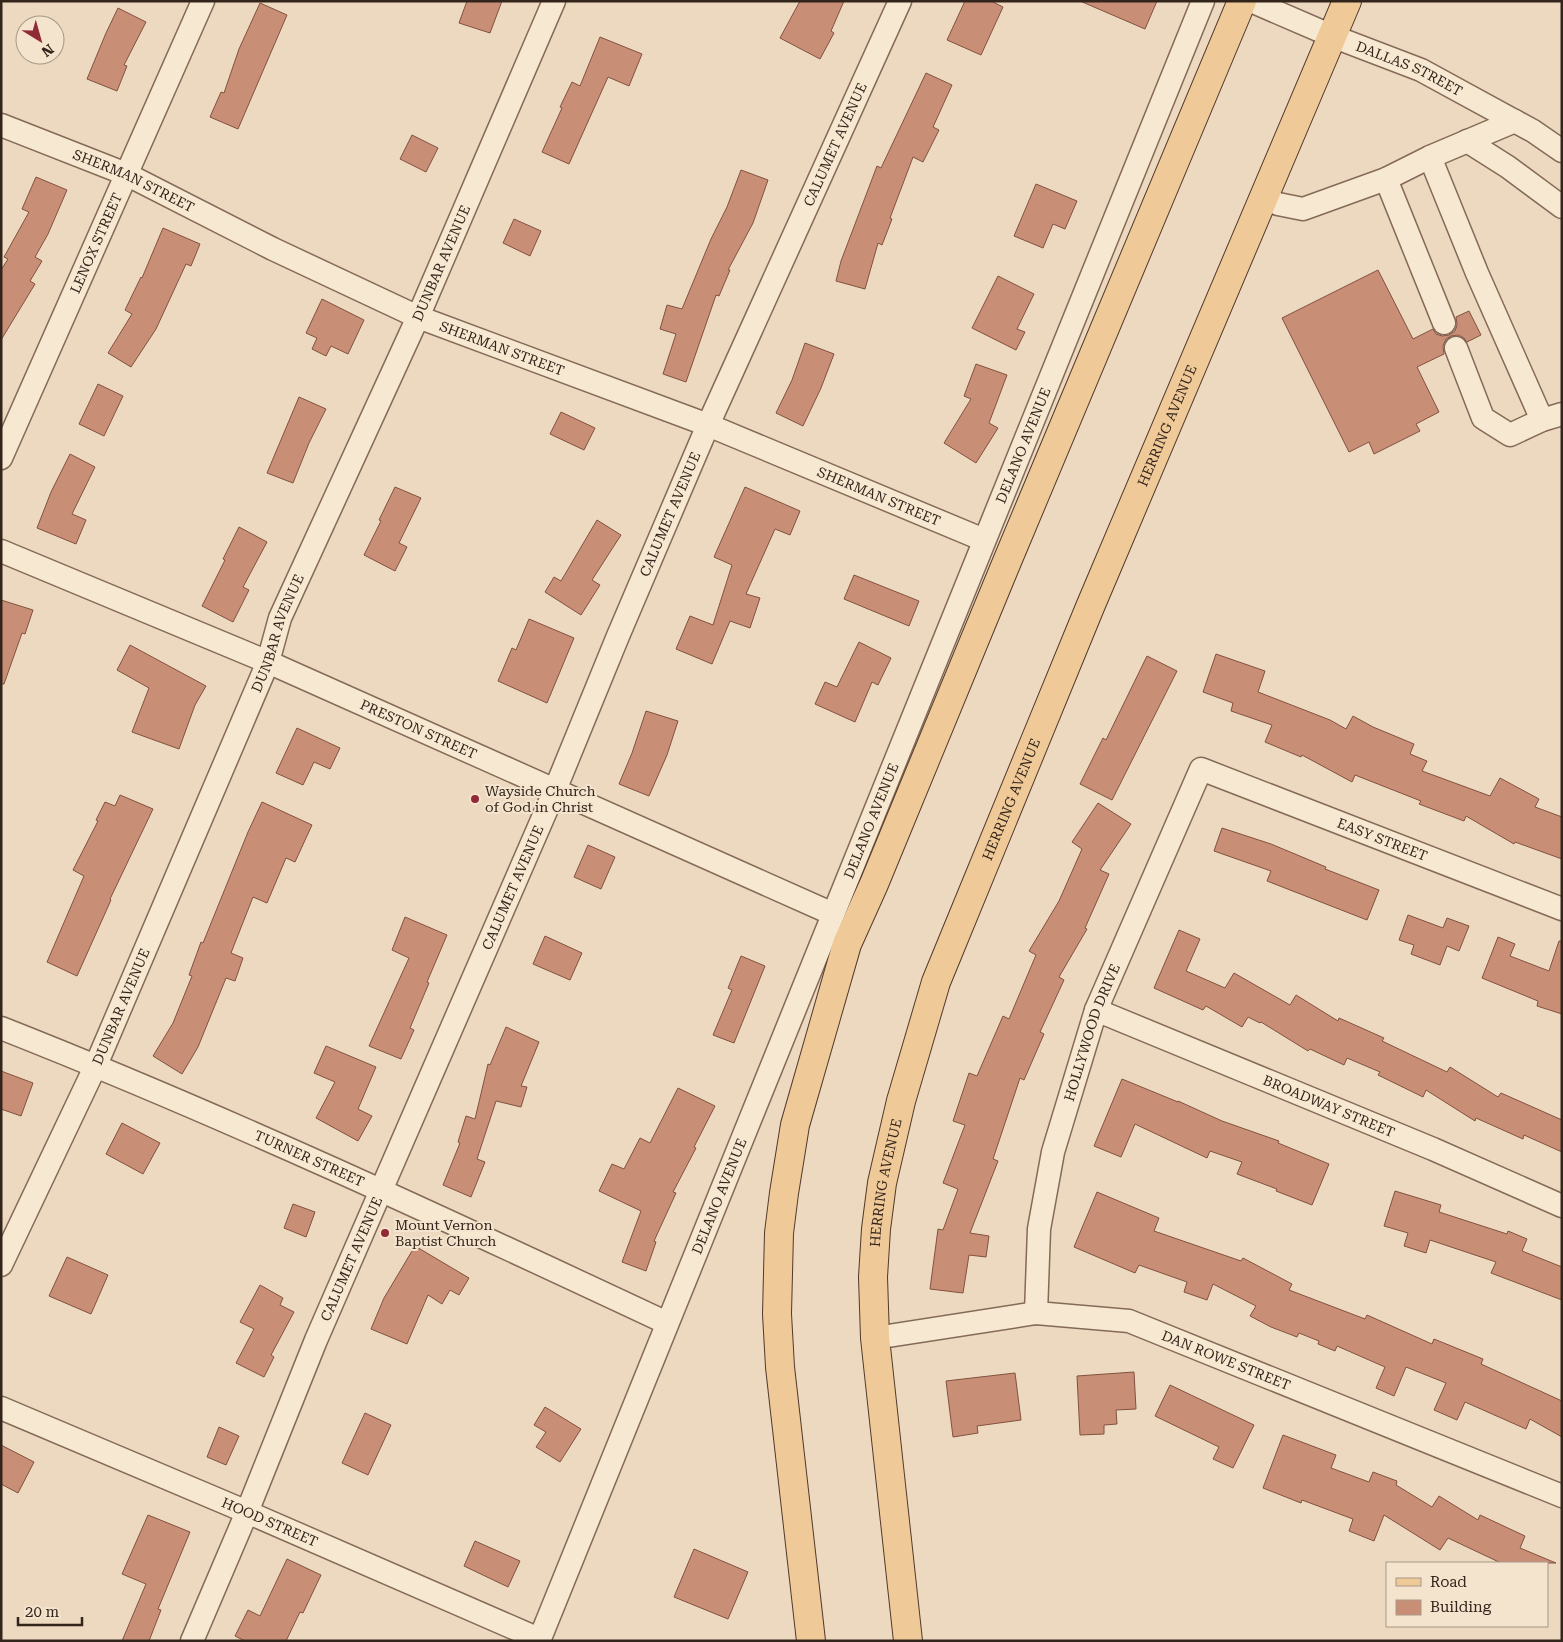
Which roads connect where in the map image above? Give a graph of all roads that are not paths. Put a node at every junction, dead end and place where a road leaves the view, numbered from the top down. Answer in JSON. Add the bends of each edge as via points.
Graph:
{"nodes":[{"id":1,"x":203,"y":1,"type":"edge"},
{"id":2,"x":554,"y":1,"type":"edge"},
{"id":3,"x":900,"y":1,"type":"edge"},
{"id":4,"x":1203,"y":1,"type":"edge"},
{"id":5,"x":1242,"y":1,"type":"edge"},
{"id":6,"x":1251,"y":1,"type":"edge"},
{"id":7,"x":1347,"y":1,"type":"edge"},
{"id":8,"x":1332,"y":36,"type":"junction"},
{"id":9,"x":1515,"y":121,"type":"junction"},
{"id":10,"x":1,"y":125,"type":"edge"},
{"id":11,"x":1467,"y":141,"type":"junction"},
{"id":12,"x":1562,"y":151,"type":"edge"},
{"id":13,"x":1430,"y":157,"type":"junction"},
{"id":14,"x":126,"y":174,"type":"junction"},
{"id":15,"x":1386,"y":179,"type":"junction"},
{"id":16,"x":1264,"y":197,"type":"junction"},
{"id":17,"x":1562,"y":207,"type":"edge"},
{"id":18,"x":418,"y":317,"type":"junction"},
{"id":19,"x":1444,"y":323,"type":"dead end"},
{"id":20,"x":1456,"y":348,"type":"dead end"},
{"id":21,"x":1552,"y":417,"type":"edge"},
{"id":22,"x":708,"y":425,"type":"junction"},
{"id":23,"x":1,"y":458,"type":"edge"},
{"id":24,"x":984,"y":540,"type":"junction"},
{"id":25,"x":1,"y":551,"type":"edge"},
{"id":26,"x":268,"y":662,"type":"junction"},
{"id":27,"x":1201,"y":769,"type":"joint"},
{"id":28,"x":555,"y":790,"type":"junction"},
{"id":29,"x":1562,"y":909,"type":"edge"},
{"id":30,"x":833,"y":914,"type":"junction"},
{"id":31,"x":1096,"y":1010,"type":"junction"},
{"id":32,"x":1,"y":1028,"type":"edge"},
{"id":33,"x":96,"y":1065,"type":"junction"},
{"id":34,"x":381,"y":1190,"type":"junction"},
{"id":35,"x":1562,"y":1206,"type":"edge"},
{"id":36,"x":1,"y":1265,"type":"edge"},
{"id":37,"x":1036,"y":1313,"type":"junction"},
{"id":38,"x":668,"y":1323,"type":"junction"},
{"id":39,"x":875,"y":1338,"type":"junction"},
{"id":40,"x":1,"y":1408,"type":"edge"},
{"id":41,"x":1562,"y":1496,"type":"edge"},
{"id":42,"x":247,"y":1512,"type":"junction"},
{"id":43,"x":539,"y":1640,"type":"edge"},
{"id":44,"x":192,"y":1641,"type":"edge"},
{"id":45,"x":811,"y":1641,"type":"edge"},
{"id":46,"x":908,"y":1641,"type":"edge"}],
"edges":[{"from":1,"to":14,"type":"street","name":"LENOX STREET"},
{"from":2,"to":18,"type":"street","name":"DUNBAR AVENUE"},
{"from":3,"to":22,"type":"street","name":"CALUMET AVENUE"},
{"from":4,"to":24,"type":"street","name":"DELANO AVENUE"},
{"from":5,"to":45,"type":"main road","via":[[847,944],[795,1125],[779,1233],[777,1314]]},
{"from":6,"to":8,"type":"street","name":"DALLAS STREET"},
{"from":7,"to":8,"type":"main road","name":"HERRING AVENUE"},
{"from":8,"to":9,"type":"street","name":"DALLAS STREET","via":[[1421,70]]},
{"from":8,"to":16,"type":"main road","name":"HERRING AVENUE"},
{"from":9,"to":11,"type":"street"},
{"from":9,"to":12,"type":"street","name":"DALLAS STREET"},
{"from":10,"to":14,"type":"street","name":"SHERMAN STREET"},
{"from":11,"to":13,"type":"street"},
{"from":11,"to":17,"type":"street"},
{"from":13,"to":15,"type":"street"},
{"from":13,"to":21,"type":"street","via":[[1477,273]]},
{"from":14,"to":18,"type":"street","name":"SHERMAN STREET","via":[[272,249]]},
{"from":14,"to":23,"type":"street","name":"LENOX STREET"},
{"from":15,"to":16,"type":"street","via":[[1303,209],[1278,204]]},
{"from":15,"to":19,"type":"street"},
{"from":16,"to":39,"type":"main road","name":"HERRING AVENUE","via":[[936,982],[901,1101],[882,1183],[876,1229]]},
{"from":18,"to":22,"type":"street","name":"SHERMAN STREET"},
{"from":18,"to":26,"type":"street","name":"DUNBAR AVENUE","via":[[280,618]]},
{"from":20,"to":21,"type":"street","via":[[1483,418],[1510,435]]},
{"from":22,"to":24,"type":"street","name":"SHERMAN STREET"},
{"from":22,"to":28,"type":"street","name":"CALUMET AVENUE"},
{"from":24,"to":30,"type":"street","name":"DELANO AVENUE"},
{"from":25,"to":26,"type":"street","name":"PRESTON STREET"},
{"from":26,"to":28,"type":"street","name":"PRESTON STREET"},
{"from":26,"to":33,"type":"street","name":"DUNBAR AVENUE"},
{"from":27,"to":29,"type":"street","name":"EASY STREET"},
{"from":27,"to":31,"type":"street","name":"HOLLYWOOD DRIVE"},
{"from":28,"to":30,"type":"street","name":"PRESTON STREET"},
{"from":28,"to":34,"type":"street","name":"CALUMET AVENUE"},
{"from":30,"to":38,"type":"street","name":"DELANO AVENUE"},
{"from":31,"to":35,"type":"street","name":"BROADWAY STREET","via":[[1433,1149]]},
{"from":31,"to":37,"type":"street","name":"HOLLYWOOD DRIVE","via":[[1050,1166],[1039,1229]]},
{"from":32,"to":33,"type":"street","name":"TURNER STREET"},
{"from":33,"to":34,"type":"street","name":"TURNER STREET"},
{"from":33,"to":36,"type":"street","name":"DUNBAR AVENUE"},
{"from":34,"to":38,"type":"street","name":"TURNER STREET"},
{"from":34,"to":42,"type":"street","name":"CALUMET AVENUE"},
{"from":37,"to":39,"type":"street","name":"DAN ROWE STREET"},
{"from":37,"to":41,"type":"street","name":"DAN ROWE STREET","via":[[1129,1321]]},
{"from":38,"to":43,"type":"street","name":"DELANO AVENUE"},
{"from":39,"to":46,"type":"main road","name":"HERRING AVENUE"},
{"from":40,"to":42,"type":"street","name":"HOOD STREET"},
{"from":42,"to":43,"type":"street","name":"HOOD STREET"},
{"from":42,"to":44,"type":"street","name":"CALUMET AVENUE"}]}
